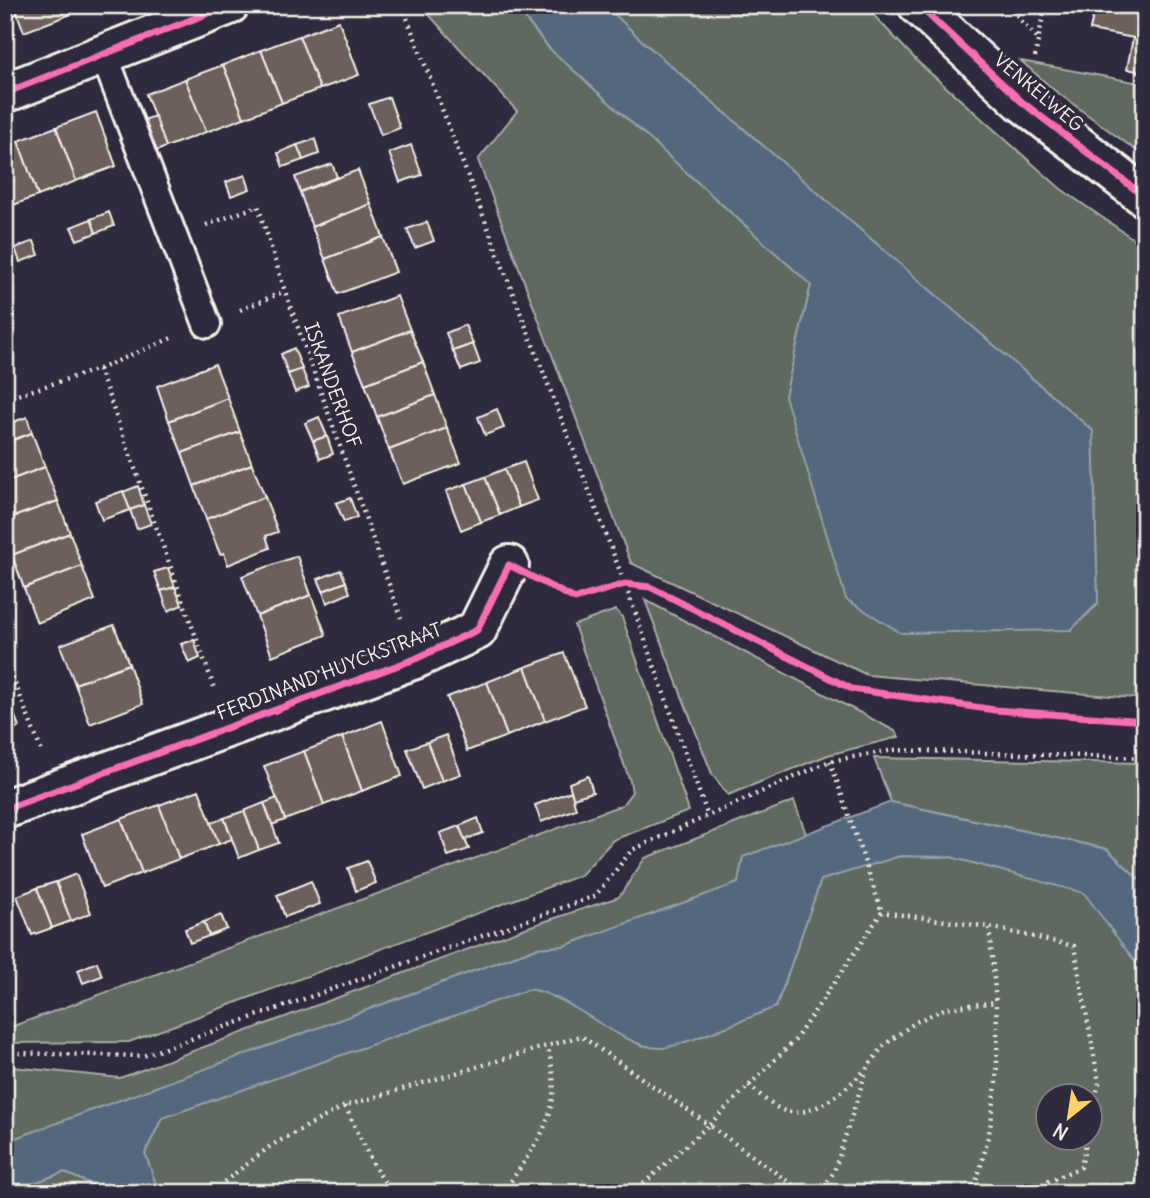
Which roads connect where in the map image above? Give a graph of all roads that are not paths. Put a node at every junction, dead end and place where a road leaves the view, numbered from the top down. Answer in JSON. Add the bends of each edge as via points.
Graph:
{"nodes":[{"id":1,"x":229,"y":5,"type":"edge"},
{"id":2,"x":918,"y":5,"type":"edge"},
{"id":3,"x":104,"y":55,"type":"junction"},
{"id":4,"x":5,"y":93,"type":"edge"},
{"id":5,"x":1145,"y":197,"type":"edge"},
{"id":6,"x":207,"y":324,"type":"road end"},
{"id":7,"x":509,"y":565,"type":"dead end"},
{"id":8,"x":5,"y":809,"type":"edge"}],
"edges":[{"from":1,"to":3,"type":"street"},
{"from":2,"to":5,"type":"street","name":"VENKELWEG","via":[[1022,102]]},
{"from":3,"to":4,"type":"street"},
{"from":3,"to":6,"type":"lane"},
{"from":7,"to":8,"type":"street","name":"FERDINAND HUYCKSTRAAT","via":[[477,630],[415,659]]}]}
